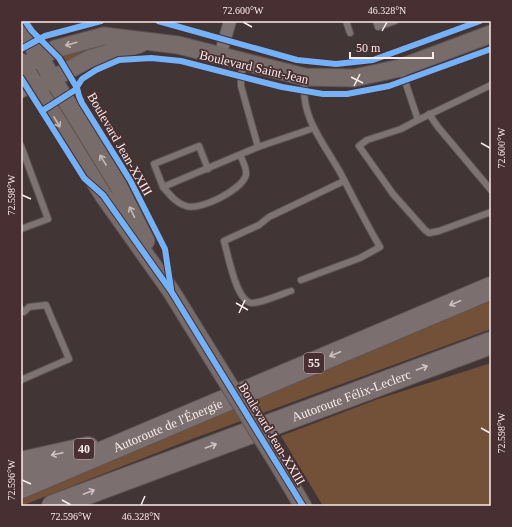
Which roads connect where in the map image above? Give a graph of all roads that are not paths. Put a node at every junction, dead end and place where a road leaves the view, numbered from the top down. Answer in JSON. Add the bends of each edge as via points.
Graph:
{"nodes":[{"id":1,"x":230,"y":21,"type":"edge"},
{"id":2,"x":346,"y":21,"type":"edge"},
{"id":3,"x":376,"y":21,"type":"edge"},
{"id":4,"x":394,"y":21,"type":"edge"},
{"id":5,"x":21,"y":27,"type":"edge"},
{"id":6,"x":350,"y":33,"type":"dead end"},
{"id":7,"x":491,"y":34,"type":"edge"},
{"id":8,"x":148,"y":42,"type":"junction"},
{"id":9,"x":39,"y":56,"type":"junction"},
{"id":10,"x":220,"y":56,"type":"junction"},
{"id":11,"x":244,"y":63,"type":"junction"},
{"id":12,"x":22,"y":65,"type":"edge"},
{"id":13,"x":400,"y":68,"type":"junction"},
{"id":14,"x":305,"y":77,"type":"junction"},
{"id":15,"x":53,"y":79,"type":"junction"},
{"id":16,"x":491,"y":85,"type":"edge"},
{"id":17,"x":37,"y":88,"type":"junction"},
{"id":18,"x":21,"y":95,"type":"edge"},
{"id":19,"x":429,"y":114,"type":"junction"},
{"id":20,"x":418,"y":120,"type":"junction"},
{"id":21,"x":314,"y":128,"type":"junction"},
{"id":22,"x":21,"y":146,"type":"edge"},
{"id":23,"x":258,"y":147,"type":"junction"},
{"id":24,"x":240,"y":155,"type":"junction"},
{"id":25,"x":24,"y":164,"type":"edge"},
{"id":26,"x":208,"y":169,"type":"junction"},
{"id":27,"x":344,"y":181,"type":"junction"},
{"id":28,"x":163,"y":187,"type":"junction"},
{"id":29,"x":491,"y":190,"type":"edge"},
{"id":30,"x":491,"y":212,"type":"edge"},
{"id":31,"x":21,"y":229,"type":"edge"},
{"id":32,"x":301,"y":280,"type":"dead end"},
{"id":33,"x":491,"y":288,"type":"edge"},
{"id":34,"x":171,"y":291,"type":"junction"},
{"id":35,"x":290,"y":291,"type":"dead end"},
{"id":36,"x":21,"y":309,"type":"edge"},
{"id":37,"x":491,"y":343,"type":"edge"},
{"id":38,"x":21,"y":380,"type":"edge"},
{"id":39,"x":137,"y":438,"type":"junction"},
{"id":40,"x":21,"y":463,"type":"edge"},
{"id":41,"x":21,"y":487,"type":"edge"},
{"id":42,"x":53,"y":506,"type":"edge"},
{"id":43,"x":303,"y":506,"type":"edge"}],
"edges":[{"from":1,"to":10,"type":"street"},
{"from":2,"to":6,"type":"lane"},
{"from":3,"to":4,"type":"lane","via":[[378,27]]},
{"from":5,"to":9,"type":"street","name":"Boulevard Jean-XXIII"},
{"from":7,"to":13,"type":"street","name":"Boulevard Saint-Jean"},
{"from":8,"to":9,"type":"street","name":"Boulevard Saint-Jean","one_way":true,"via":[[104,36],[66,45]]},
{"from":8,"to":10,"type":"street","name":"Boulevard Saint-Jean","via":[[178,45]]},
{"from":8,"to":15,"type":"street","name":"Boulevard Saint-Jean","via":[[103,54]]},
{"from":9,"to":12,"type":"street","name":"Boulevard Saint-Jean"},
{"from":9,"to":15,"type":"street","name":"Boulevard Jean-XXIII"},
{"from":10,"to":11,"type":"street","name":"Boulevard Saint-Jean"},
{"from":11,"to":14,"type":"street","name":"Boulevard Saint-Jean"},
{"from":11,"to":23,"type":"lane","via":[[241,86]]},
{"from":12,"to":17,"type":"street","name":"Boulevard Jean-XXIII"},
{"from":13,"to":14,"type":"street","name":"Boulevard Saint-Jean","via":[[354,78]]},
{"from":13,"to":20,"type":"lane"},
{"from":14,"to":21,"type":"lane","via":[[305,106]]},
{"from":15,"to":17,"type":"street","name":"Boulevard Saint-Jean"},
{"from":34,"to":15,"type":"street","name":"Boulevard Jean-XXIII","one_way":true,"via":[[118,185]]},
{"from":16,"to":19,"type":"lane"},
{"from":17,"to":18,"type":"lane"},
{"from":17,"to":34,"type":"street","name":"Boulevard Jean-XXIII","one_way":true,"via":[[103,195]]},
{"from":19,"to":20,"type":"lane"},
{"from":19,"to":29,"type":"lane"},
{"from":20,"to":30,"type":"lane","via":[[366,140],[359,146],[393,194],[425,230],[430,232]]},
{"from":21,"to":23,"type":"lane"},
{"from":21,"to":27,"type":"lane"},
{"from":22,"to":25,"type":"lane"},
{"from":23,"to":24,"type":"lane"},
{"from":24,"to":26,"type":"lane"},
{"from":24,"to":28,"type":"lane","via":[[246,170],[243,181],[234,191],[218,198],[189,207],[177,202]]},
{"from":25,"to":31,"type":"lane","via":[[48,219]]},
{"from":26,"to":28,"type":"lane"},
{"from":26,"to":28,"type":"lane","via":[[199,146],[154,164]]},
{"from":27,"to":32,"type":"lane","via":[[380,247],[360,258]]},
{"from":27,"to":35,"type":"lane","via":[[224,241],[239,290],[246,301],[253,303]]},
{"from":33,"to":39,"type":"highway","name":"Autoroute de l'Énergie","number":"55","one_way":true},
{"from":34,"to":43,"type":"street","name":"Boulevard Jean-XXIII","bridge":true},
{"from":36,"to":38,"type":"lane","via":[[24,312],[30,307],[46,305],[69,360]]},
{"from":42,"to":37,"type":"highway","name":"Autoroute Félix-Leclerc","one_way":true},
{"from":39,"to":40,"type":"highway","number":"40","one_way":true},
{"from":39,"to":41,"type":"highway","name":"Autoroute de l'Énergie","number":"55"}]}
